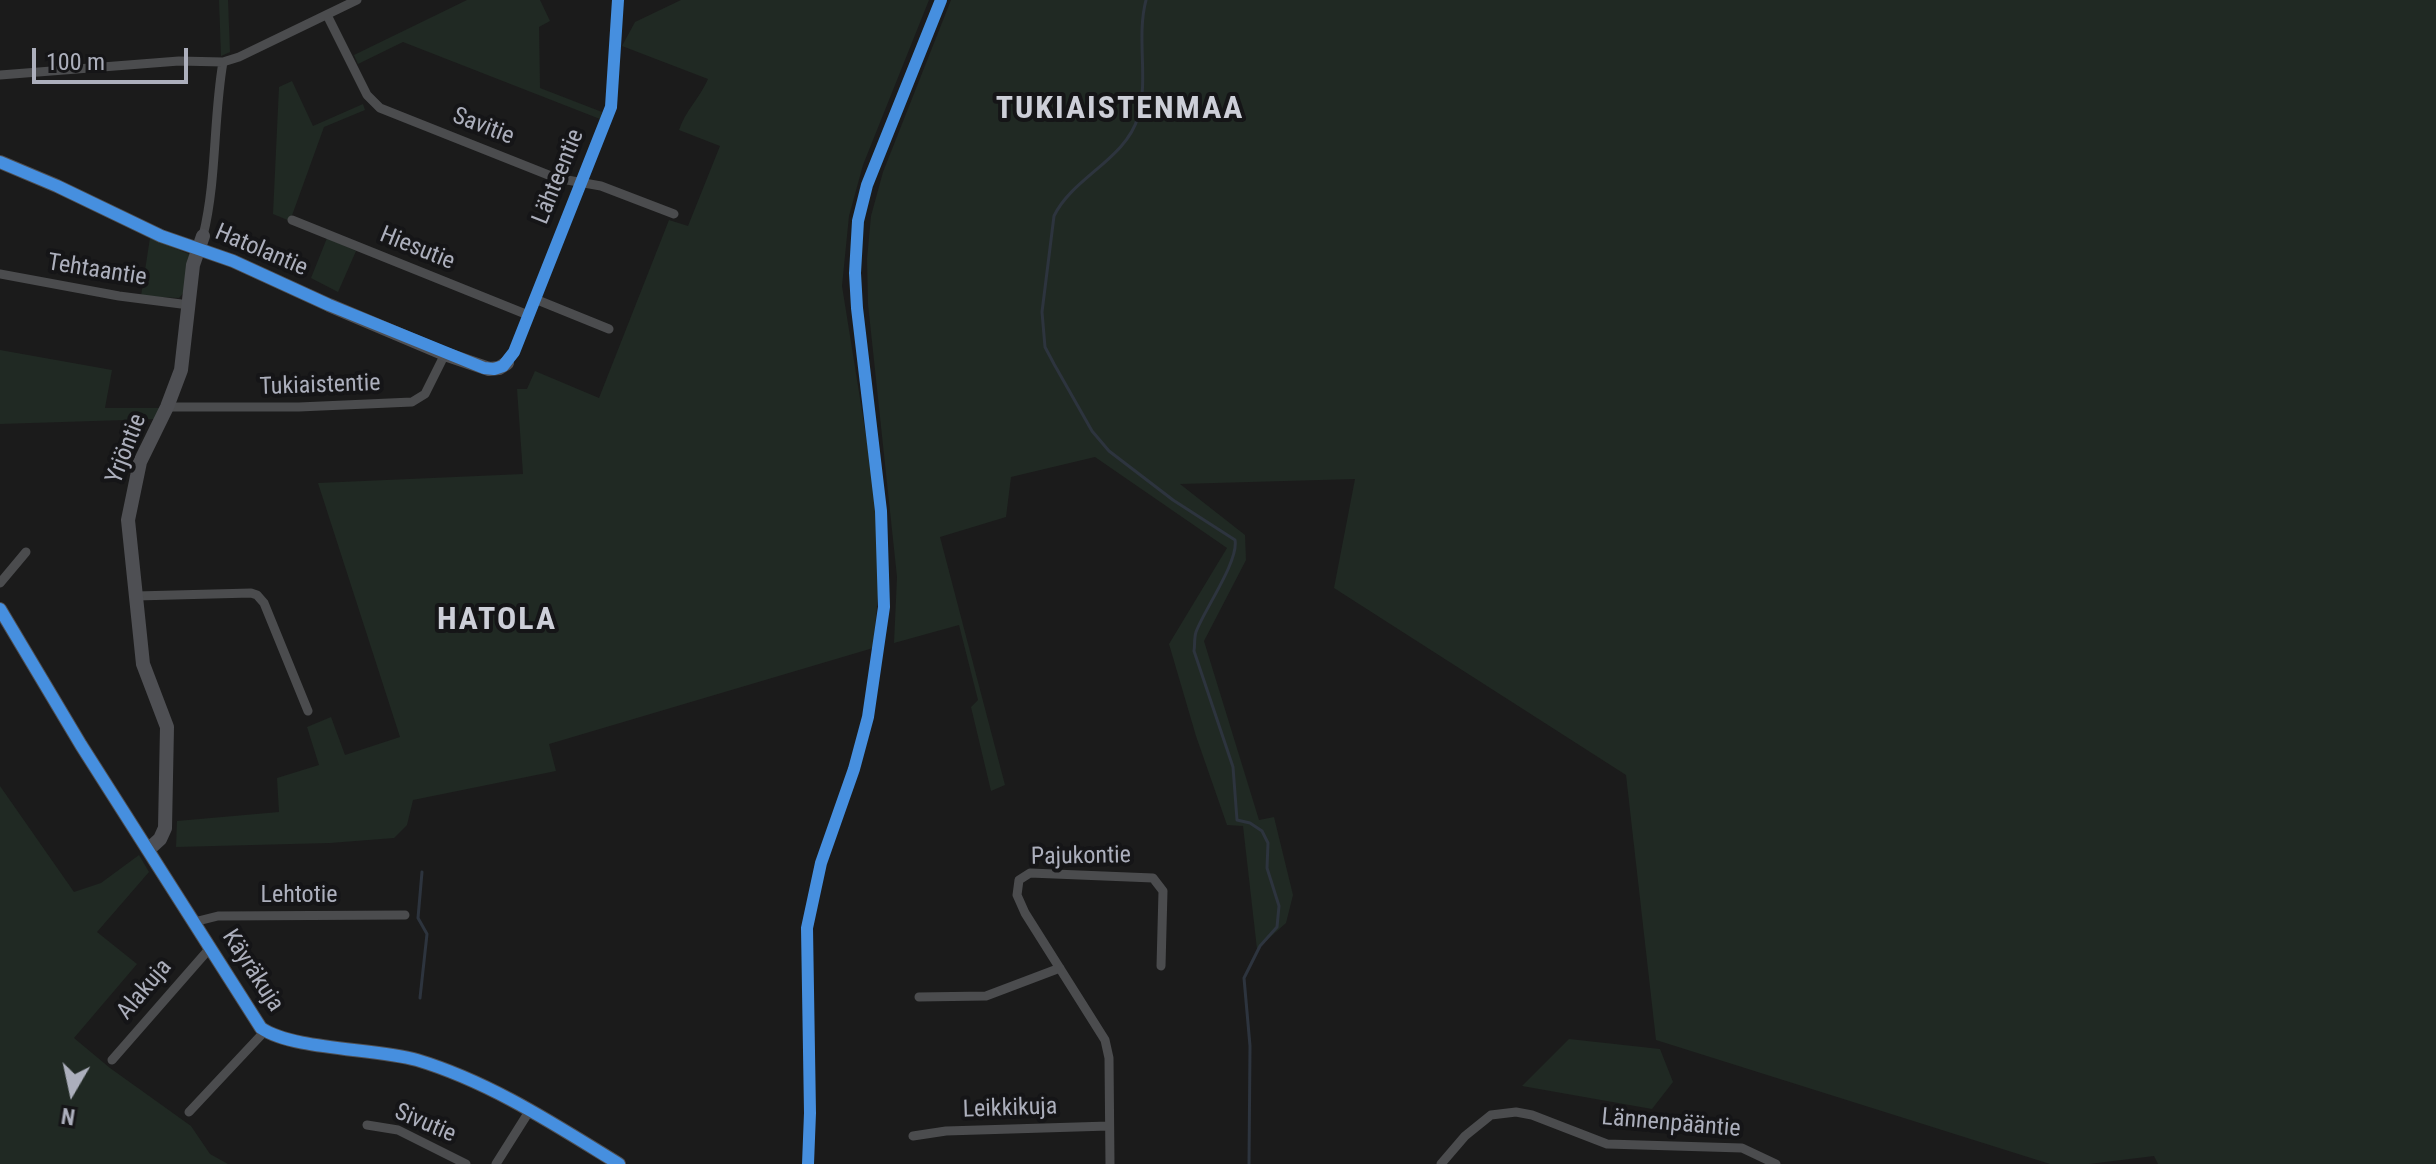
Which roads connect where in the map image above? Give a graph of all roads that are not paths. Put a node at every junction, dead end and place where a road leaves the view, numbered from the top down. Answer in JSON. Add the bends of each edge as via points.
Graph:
{"nodes":[{"id":1,"x":357,"y":0,"type":"edge"},
{"id":2,"x":618,"y":0,"type":"edge"},
{"id":3,"x":327,"y":15,"type":"junction"},
{"id":4,"x":223,"y":62,"type":"junction"},
{"id":5,"x":0,"y":75,"type":"edge"},
{"id":6,"x":0,"y":162,"type":"edge"},
{"id":7,"x":580,"y":184,"type":"junction"},
{"id":8,"x":674,"y":214,"type":"dead end"},
{"id":9,"x":292,"y":220,"type":"dead end"},
{"id":10,"x":202,"y":243,"type":"junction"},
{"id":11,"x":0,"y":274,"type":"edge"},
{"id":12,"x":535,"y":299,"type":"junction"},
{"id":13,"x":189,"y":305,"type":"junction"},
{"id":14,"x":528,"y":315,"type":"junction"},
{"id":15,"x":609,"y":329,"type":"dead end"},
{"id":16,"x":445,"y":354,"type":"junction"},
{"id":17,"x":507,"y":363,"type":"joint"},
{"id":18,"x":167,"y":407,"type":"junction"},
{"id":19,"x":26,"y":552,"type":"dead end"},
{"id":20,"x":0,"y":583,"type":"edge"},
{"id":21,"x":136,"y":596,"type":"junction"},
{"id":22,"x":0,"y":609,"type":"edge"},
{"id":23,"x":308,"y":711,"type":"dead end"},
{"id":24,"x":149,"y":849,"type":"junction"},
{"id":25,"x":405,"y":915,"type":"dead end"},
{"id":26,"x":194,"y":922,"type":"junction"},
{"id":27,"x":210,"y":948,"type":"junction"},
{"id":28,"x":1161,"y":966,"type":"dead end"},
{"id":29,"x":1060,"y":968,"type":"junction"},
{"id":30,"x":919,"y":997,"type":"dead end"},
{"id":31,"x":265,"y":1031,"type":"junction"},
{"id":32,"x":112,"y":1060,"type":"dead end"},
{"id":33,"x":530,"y":1110,"type":"junction"},
{"id":34,"x":189,"y":1112,"type":"dead end"},
{"id":35,"x":367,"y":1125,"type":"dead end"},
{"id":36,"x":1109,"y":1126,"type":"junction"},
{"id":37,"x":913,"y":1136,"type":"dead end"},
{"id":38,"x":466,"y":1164,"type":"edge"},
{"id":39,"x":496,"y":1164,"type":"edge"},
{"id":40,"x":619,"y":1164,"type":"edge"},
{"id":41,"x":1110,"y":1164,"type":"edge"},
{"id":42,"x":1441,"y":1164,"type":"edge"},
{"id":43,"x":1776,"y":1164,"type":"edge"}],
"edges":[{"from":1,"to":3,"type":"street"},
{"from":2,"to":7,"type":"street","name":"Lähteentie","via":[[612,102]]},
{"from":3,"to":4,"type":"street"},
{"from":3,"to":7,"type":"street","name":"Savitie","via":[[367,95],[380,108]]},
{"from":4,"to":5,"type":"street"},
{"from":4,"to":10,"type":"street","name":"Yrjöntie"},
{"from":6,"to":10,"type":"street","name":"Hatolantie","via":[[161,236]]},
{"from":7,"to":8,"type":"street","name":"Savitie","via":[[601,186]]},
{"from":7,"to":12,"type":"street","name":"Lähteentie"},
{"from":9,"to":14,"type":"street","name":"Hiesutie"},
{"from":10,"to":13,"type":"street","name":"Yrjöntie","via":[[193,265]]},
{"from":10,"to":16,"type":"street","name":"Hatolantie"},
{"from":11,"to":13,"type":"street","name":"Tehtaantie"},
{"from":12,"to":14,"type":"street","name":"Lähteentie"},
{"from":12,"to":15,"type":"street"},
{"from":13,"to":18,"type":"street","name":"Yrjöntie","via":[[182,361]]},
{"from":14,"to":17,"type":"street","name":"Lähteentie"},
{"from":16,"to":17,"type":"street","name":"Hatolantie","via":[[489,369]]},
{"from":16,"to":18,"type":"street","name":"Tukiaistentie","via":[[430,387],[412,402]]},
{"from":18,"to":21,"type":"street","name":"Yrjöntie","via":[[140,462],[129,507]]},
{"from":19,"to":20,"type":"street"},
{"from":21,"to":23,"type":"street","via":[[257,595]]},
{"from":21,"to":24,"type":"street","name":"Yrjöntie","via":[[143,664],[167,727],[165,828]]},
{"from":22,"to":24,"type":"street","name":"Käyräkuja"},
{"from":24,"to":26,"type":"street","name":"Käyräkuja"},
{"from":25,"to":26,"type":"street","name":"Lehtotie","via":[[218,916]]},
{"from":26,"to":27,"type":"street","name":"Käyräkuja"},
{"from":27,"to":31,"type":"street","name":"Käyräkuja"},
{"from":27,"to":32,"type":"street","name":"Alakuja"},
{"from":28,"to":29,"type":"street","name":"Pajukontie","via":[[1163,891],[1153,878],[1026,874],[1018,883],[1017,898]]},
{"from":29,"to":30,"type":"street","via":[[986,996]]},
{"from":29,"to":36,"type":"street","via":[[1105,1040]]},
{"from":31,"to":33,"type":"street","name":"Käyräkuja","via":[[415,1060]]},
{"from":31,"to":34,"type":"street"},
{"from":33,"to":39,"type":"street"},
{"from":33,"to":40,"type":"street","name":"Käyräkuja"},
{"from":35,"to":38,"type":"street","name":"Sivutie","via":[[398,1130]]},
{"from":36,"to":37,"type":"street","name":"Leikkikuja"},
{"from":36,"to":41,"type":"street"},
{"from":42,"to":43,"type":"street","name":"Lännenpääntie","via":[[1491,1115],[1516,1112],[1607,1144],[1718,1145],[1742,1148]]}]}
